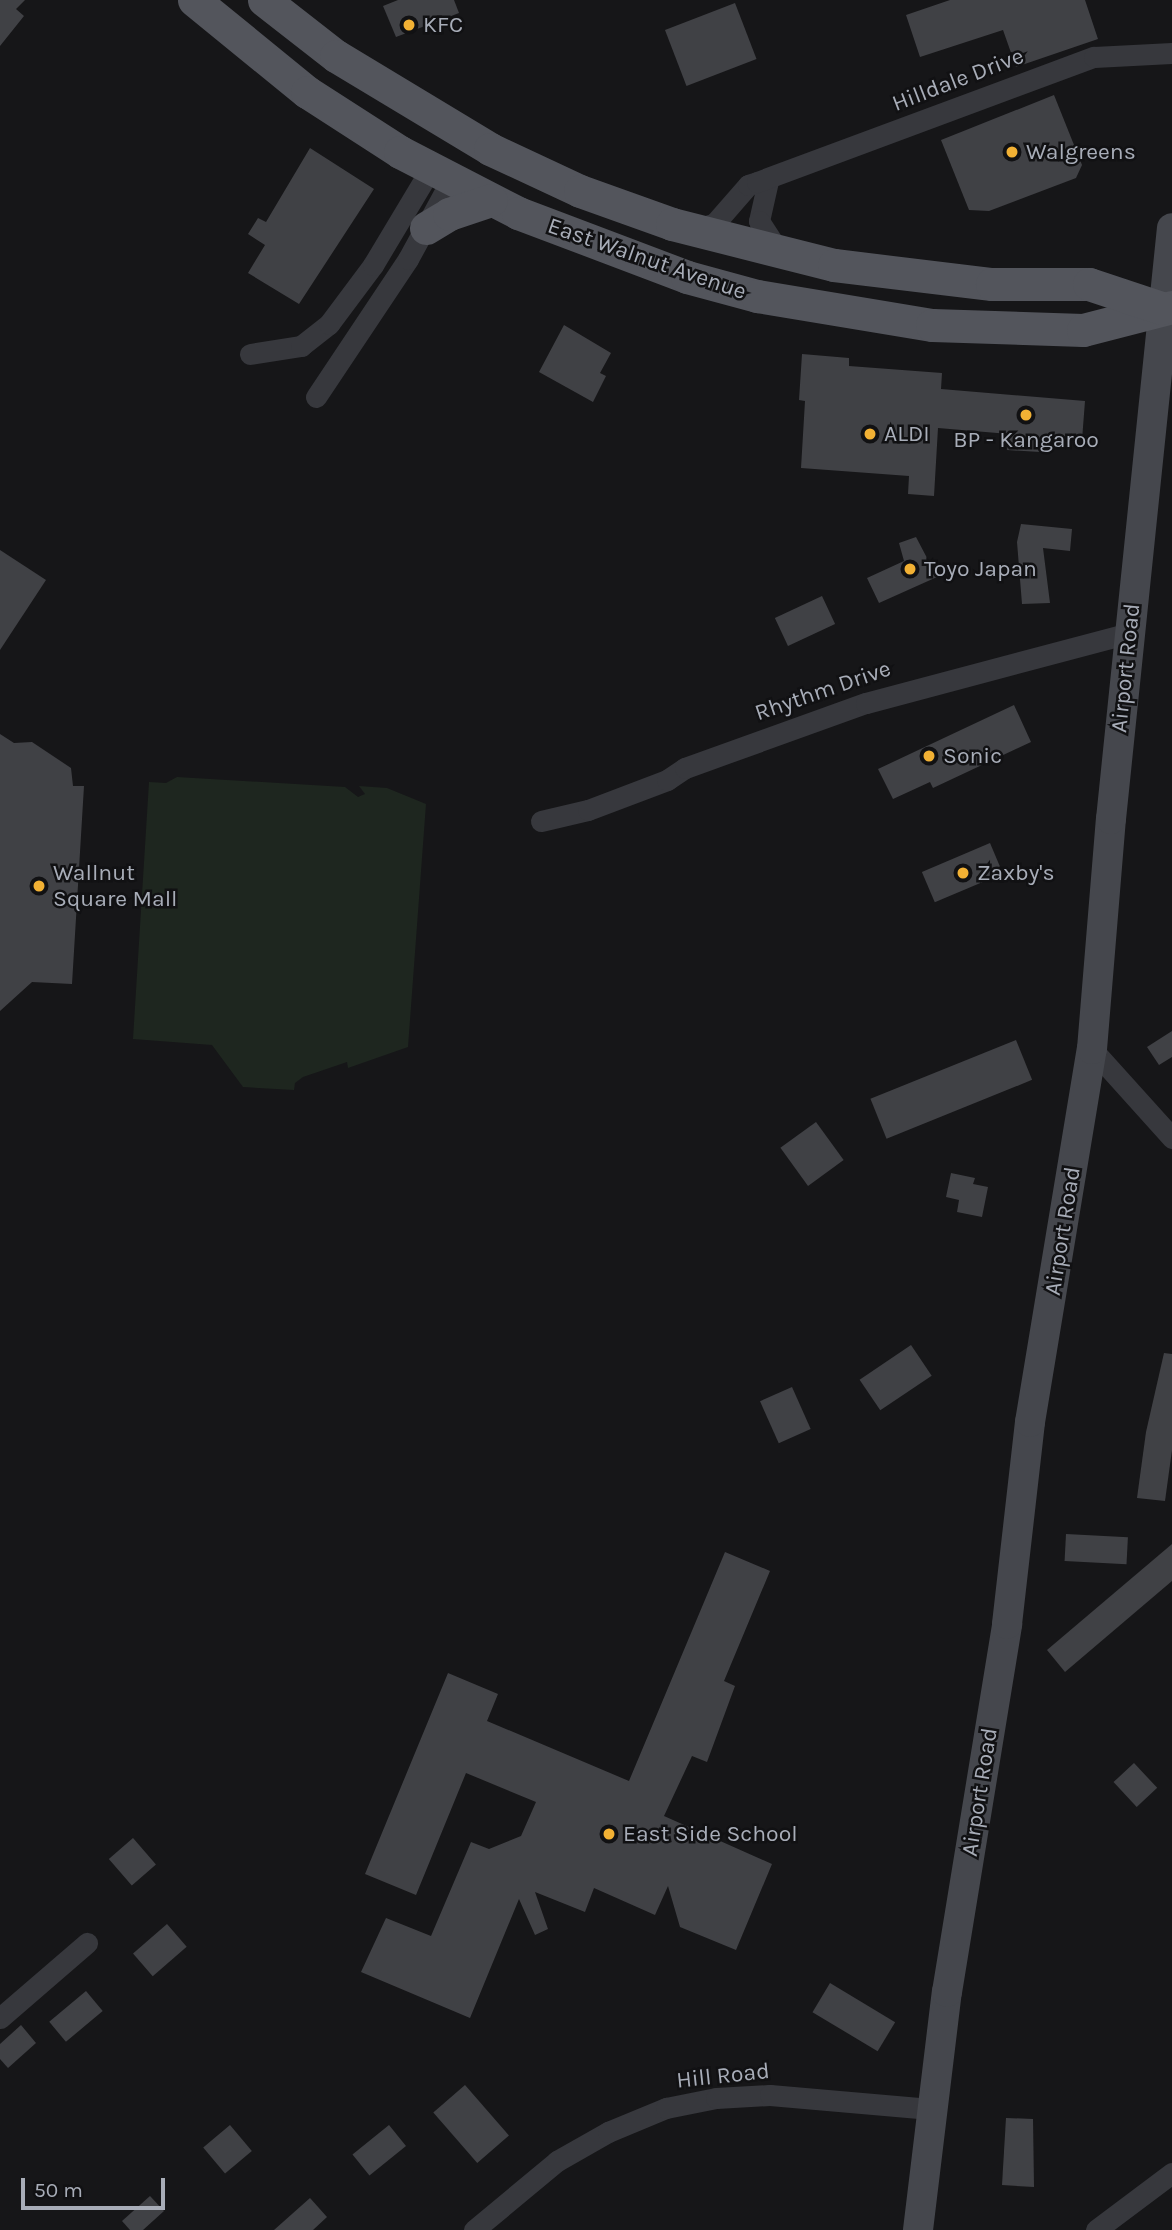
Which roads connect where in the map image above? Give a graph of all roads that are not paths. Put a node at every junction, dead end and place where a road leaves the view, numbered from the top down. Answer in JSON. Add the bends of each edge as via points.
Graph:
{"nodes":[{"id":1,"x":194,"y":0,"type":"edge"},
{"id":2,"x":264,"y":0,"type":"edge"},
{"id":3,"x":1172,"y":53,"type":"edge"},
{"id":4,"x":441,"y":174,"type":"junction"},
{"id":5,"x":768,"y":181,"type":"junction"},
{"id":6,"x":491,"y":200,"type":"junction"},
{"id":7,"x":425,"y":228,"type":"junction"},
{"id":8,"x":1172,"y":228,"type":"edge"},
{"id":9,"x":695,"y":230,"type":"junction"},
{"id":10,"x":780,"y":253,"type":"junction"},
{"id":11,"x":1167,"y":308,"type":"edge"},
{"id":12,"x":250,"y":354,"type":"dead end"},
{"id":13,"x":316,"y":397,"type":"dead end"},
{"id":14,"x":1130,"y":633,"type":"junction"},
{"id":15,"x":541,"y":821,"type":"dead end"},
{"id":16,"x":1093,"y":1049,"type":"junction"},
{"id":17,"x":1172,"y":1138,"type":"edge"},
{"id":18,"x":88,"y":1943,"type":"dead end"},
{"id":19,"x":0,"y":2018,"type":"edge"},
{"id":20,"x":930,"y":2109,"type":"junction"},
{"id":21,"x":1172,"y":2173,"type":"edge"},
{"id":22,"x":474,"y":2230,"type":"edge"},
{"id":23,"x":918,"y":2230,"type":"edge"},
{"id":24,"x":1096,"y":2230,"type":"edge"}],
"edges":[{"from":1,"to":4,"type":"main road","name":"East Walnut Avenue","via":[[307,92]]},
{"from":2,"to":9,"type":"main road","name":"East Walnut Avenue","via":[[336,56],[490,149],[580,191]]},
{"from":3,"to":5,"type":"street","name":"Hilldale Drive","via":[[1094,57]]},
{"from":4,"to":6,"type":"main road","name":"East Walnut Avenue"},
{"from":4,"to":7,"type":"street"},
{"from":4,"to":12,"type":"street","via":[[329,324],[301,346]]},
{"from":5,"to":9,"type":"street","name":"Hilldale Drive","via":[[748,185],[729,211]]},
{"from":5,"to":10,"type":"street","via":[[759,221]]},
{"from":6,"to":7,"type":"main road","via":[[449,214]]},
{"from":6,"to":11,"type":"main road","name":"East Walnut Avenue","via":[[608,250],[687,277],[862,317],[932,325],[1083,330]]},
{"from":7,"to":13,"type":"street"},
{"from":8,"to":11,"type":"street","name":"Airport Road"},
{"from":9,"to":10,"type":"main road","name":"East Walnut Avenue"},
{"from":10,"to":11,"type":"main road","name":"East Walnut Avenue","via":[[930,278],[1089,284]]},
{"from":11,"to":14,"type":"street","name":"Airport Road"},
{"from":14,"to":15,"type":"street","name":"Rhythm Drive","via":[[866,703],[685,768],[667,780],[588,810]]},
{"from":14,"to":16,"type":"street","name":"Airport Road"},
{"from":16,"to":17,"type":"street"},
{"from":16,"to":20,"type":"street","name":"Airport Road","via":[[1030,1422],[1007,1624]]},
{"from":18,"to":19,"type":"street"},
{"from":20,"to":22,"type":"street","name":"Hill Road","via":[[770,2095],[716,2098],[666,2108],[608,2132],[557,2161]]},
{"from":20,"to":23,"type":"street","name":"Airport Road"},
{"from":21,"to":24,"type":"street"}]}
